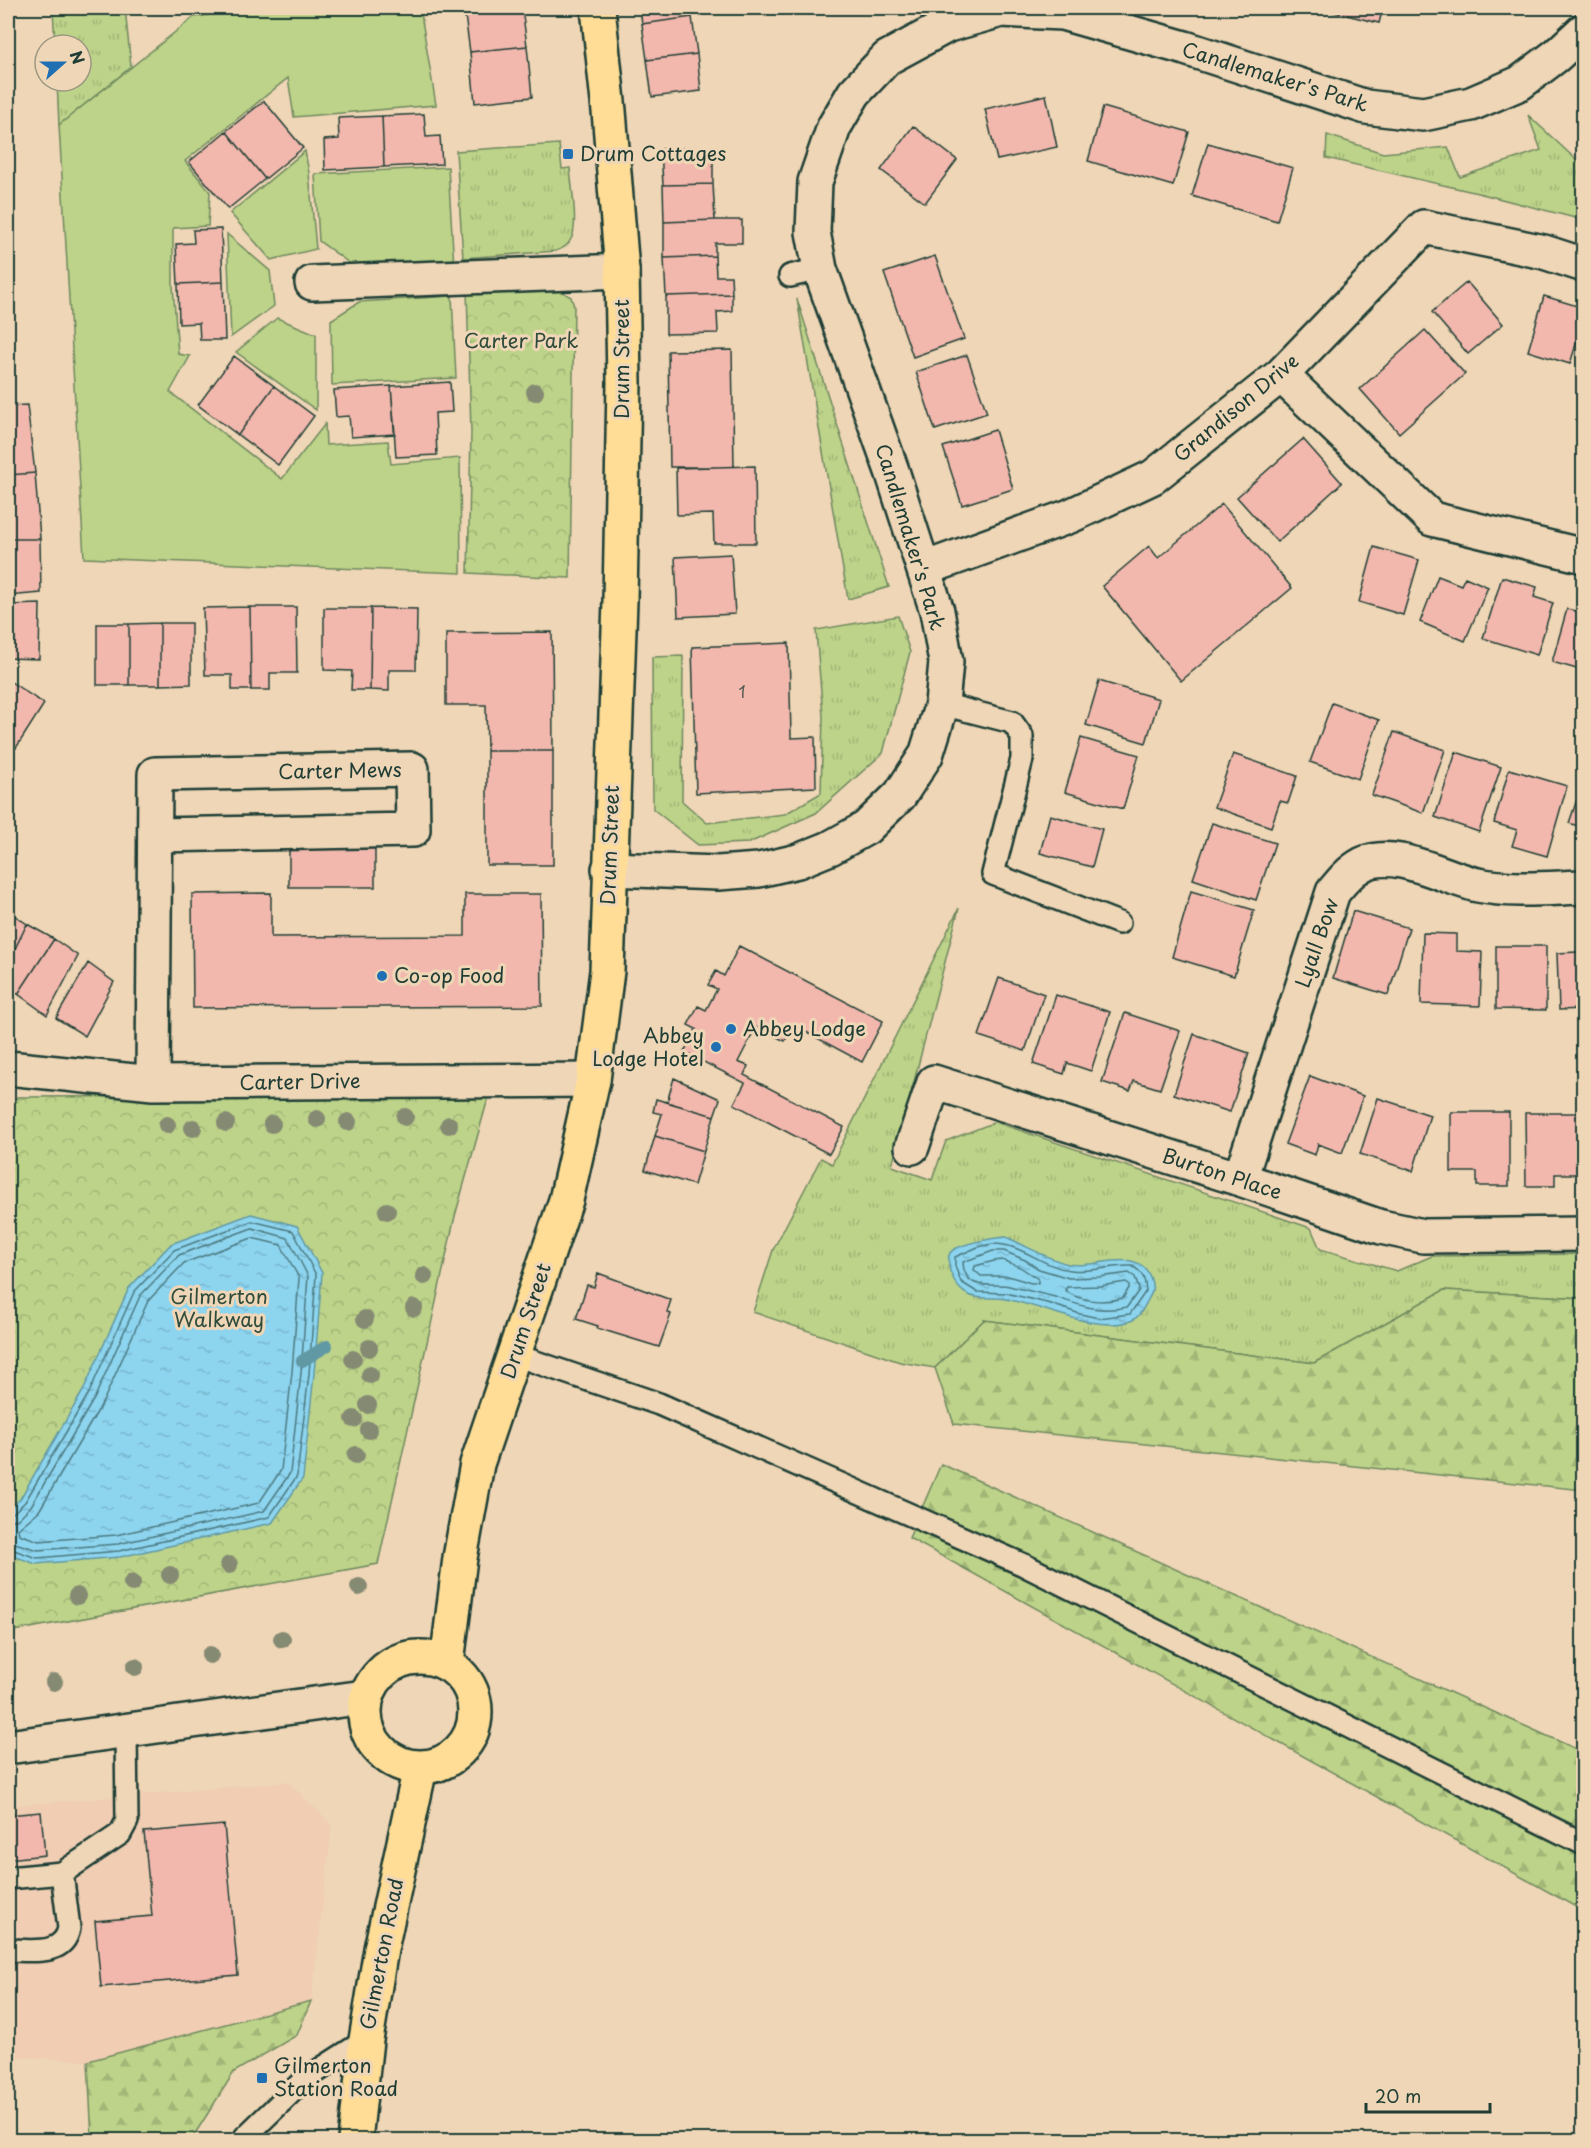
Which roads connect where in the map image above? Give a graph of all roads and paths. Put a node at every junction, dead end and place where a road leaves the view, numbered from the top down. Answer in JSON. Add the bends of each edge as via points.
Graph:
{"nodes":[{"id":1,"x":598,"y":8,"type":"edge"},
{"id":2,"x":945,"y":16,"type":"edge"},
{"id":3,"x":1584,"y":30,"type":"edge"},
{"id":4,"x":1584,"y":265,"type":"edge"},
{"id":5,"x":622,"y":271,"type":"junction"},
{"id":6,"x":312,"y":283,"type":"dead end"},
{"id":7,"x":1281,"y":375,"type":"junction"},
{"id":8,"x":1584,"y":556,"type":"edge"},
{"id":9,"x":924,"y":569,"type":"junction"},
{"id":10,"x":942,"y":704,"type":"junction"},
{"id":11,"x":156,"y":835,"type":"junction"},
{"id":12,"x":609,"y":869,"type":"junction"},
{"id":13,"x":1584,"y":887,"type":"edge"},
{"id":14,"x":1119,"y":923,"type":"dead end"},
{"id":15,"x":8,"y":1068,"type":"edge"},
{"id":16,"x":593,"y":1080,"type":"junction"},
{"id":17,"x":153,"y":1083,"type":"junction"},
{"id":18,"x":912,"y":1147,"type":"dead end"},
{"id":19,"x":1240,"y":1179,"type":"junction"},
{"id":20,"x":1584,"y":1234,"type":"edge"},
{"id":21,"x":515,"y":1355,"type":"junction"},
{"id":22,"x":447,"y":1663,"type":"junction"},
{"id":23,"x":364,"y":1697,"type":"junction"},
{"id":24,"x":126,"y":1731,"type":"junction"},
{"id":25,"x":8,"y":1747,"type":"edge"},
{"id":26,"x":420,"y":1768,"type":"junction"},
{"id":27,"x":1584,"y":1844,"type":"edge"},
{"id":28,"x":62,"y":1873,"type":"junction"},
{"id":29,"x":8,"y":1878,"type":"edge"},
{"id":30,"x":8,"y":1950,"type":"edge"},
{"id":31,"x":366,"y":2040,"type":"junction"},
{"id":32,"x":244,"y":2140,"type":"edge"},
{"id":33,"x":355,"y":2140,"type":"edge"}],
"edges":[{"from":1,"to":5,"type":"main road","name":"Drum Street"},
{"from":2,"to":3,"type":"street","name":"Candlemaker's Park","via":[[1001,10],[1062,13],[1366,107],[1423,114],[1472,104],[1520,83]]},
{"from":2,"to":9,"type":"street","name":"Candlemaker's Park","via":[[886,58],[854,93],[834,127],[815,182],[813,232],[805,273],[892,471]]},
{"from":4,"to":7,"type":"street","name":"Grandison Drive","via":[[1544,252],[1424,227]]},
{"from":5,"to":6,"type":"street"},
{"from":5,"to":12,"type":"main road","name":"Drum Street","via":[[620,601]]},
{"from":7,"to":8,"type":"street","via":[[1432,519]]},
{"from":7,"to":9,"type":"street","name":"Grandison Drive","via":[[1153,477],[1070,516]]},
{"from":9,"to":10,"type":"street","name":"Candlemaker's Park","via":[[946,662]]},
{"from":10,"to":12,"type":"street","name":"Candlemaker's Park","via":[[926,755],[900,795],[866,828],[830,848],[759,870],[718,873]]},
{"from":10,"to":14,"type":"lane","via":[[1012,722],[1022,736],[1022,759],[993,874]]},
{"from":11,"to":11,"type":"street","name":"Carter Mews","via":[[154,774],[412,769],[412,830]]},
{"from":11,"to":17,"type":"street","name":"Carter Mews"},
{"from":12,"to":16,"type":"main road","name":"Drum Street","via":[[607,971]]},
{"from":13,"to":19,"type":"street","name":"Lyall Bow","via":[[1477,885],[1391,859],[1365,863],[1349,873],[1333,892]]},
{"from":15,"to":17,"type":"street","name":"Carter Drive"},
{"from":16,"to":17,"type":"street","name":"Carter Drive"},
{"from":16,"to":21,"type":"main road","name":"Drum Street","via":[[566,1200]]},
{"from":18,"to":19,"type":"street","name":"Burton Place","via":[[934,1082]]},
{"from":19,"to":20,"type":"street","name":"Burton Place","via":[[1381,1227],[1423,1236]]},
{"from":21,"to":22,"type":"main road","name":"Drum Street","via":[[477,1464]]},
{"from":21,"to":27,"type":"lane","via":[[660,1404],[1024,1565]]},
{"from":22,"to":23,"type":"main road","via":[[425,1656],[399,1659],[379,1673]]},
{"from":22,"to":26,"type":"main road","via":[[461,1674],[470,1690],[473,1726],[466,1744],[452,1757],[438,1765]]},
{"from":23,"to":24,"type":"street"},
{"from":23,"to":26,"type":"main road","via":[[366,1724],[377,1748],[397,1763]]},
{"from":24,"to":25,"type":"street"},
{"from":24,"to":28,"type":"lane","via":[[125,1828]]},
{"from":26,"to":31,"type":"main road","name":"Gilmerton Road","via":[[381,1948]]},
{"from":28,"to":29,"type":"lane"},
{"from":28,"to":30,"type":"lane","via":[[69,1928],[63,1944],[56,1948]]},
{"from":31,"to":32,"type":"lane","via":[[305,2079]]},
{"from":31,"to":33,"type":"main road","name":"Gilmerton Road"}]}
